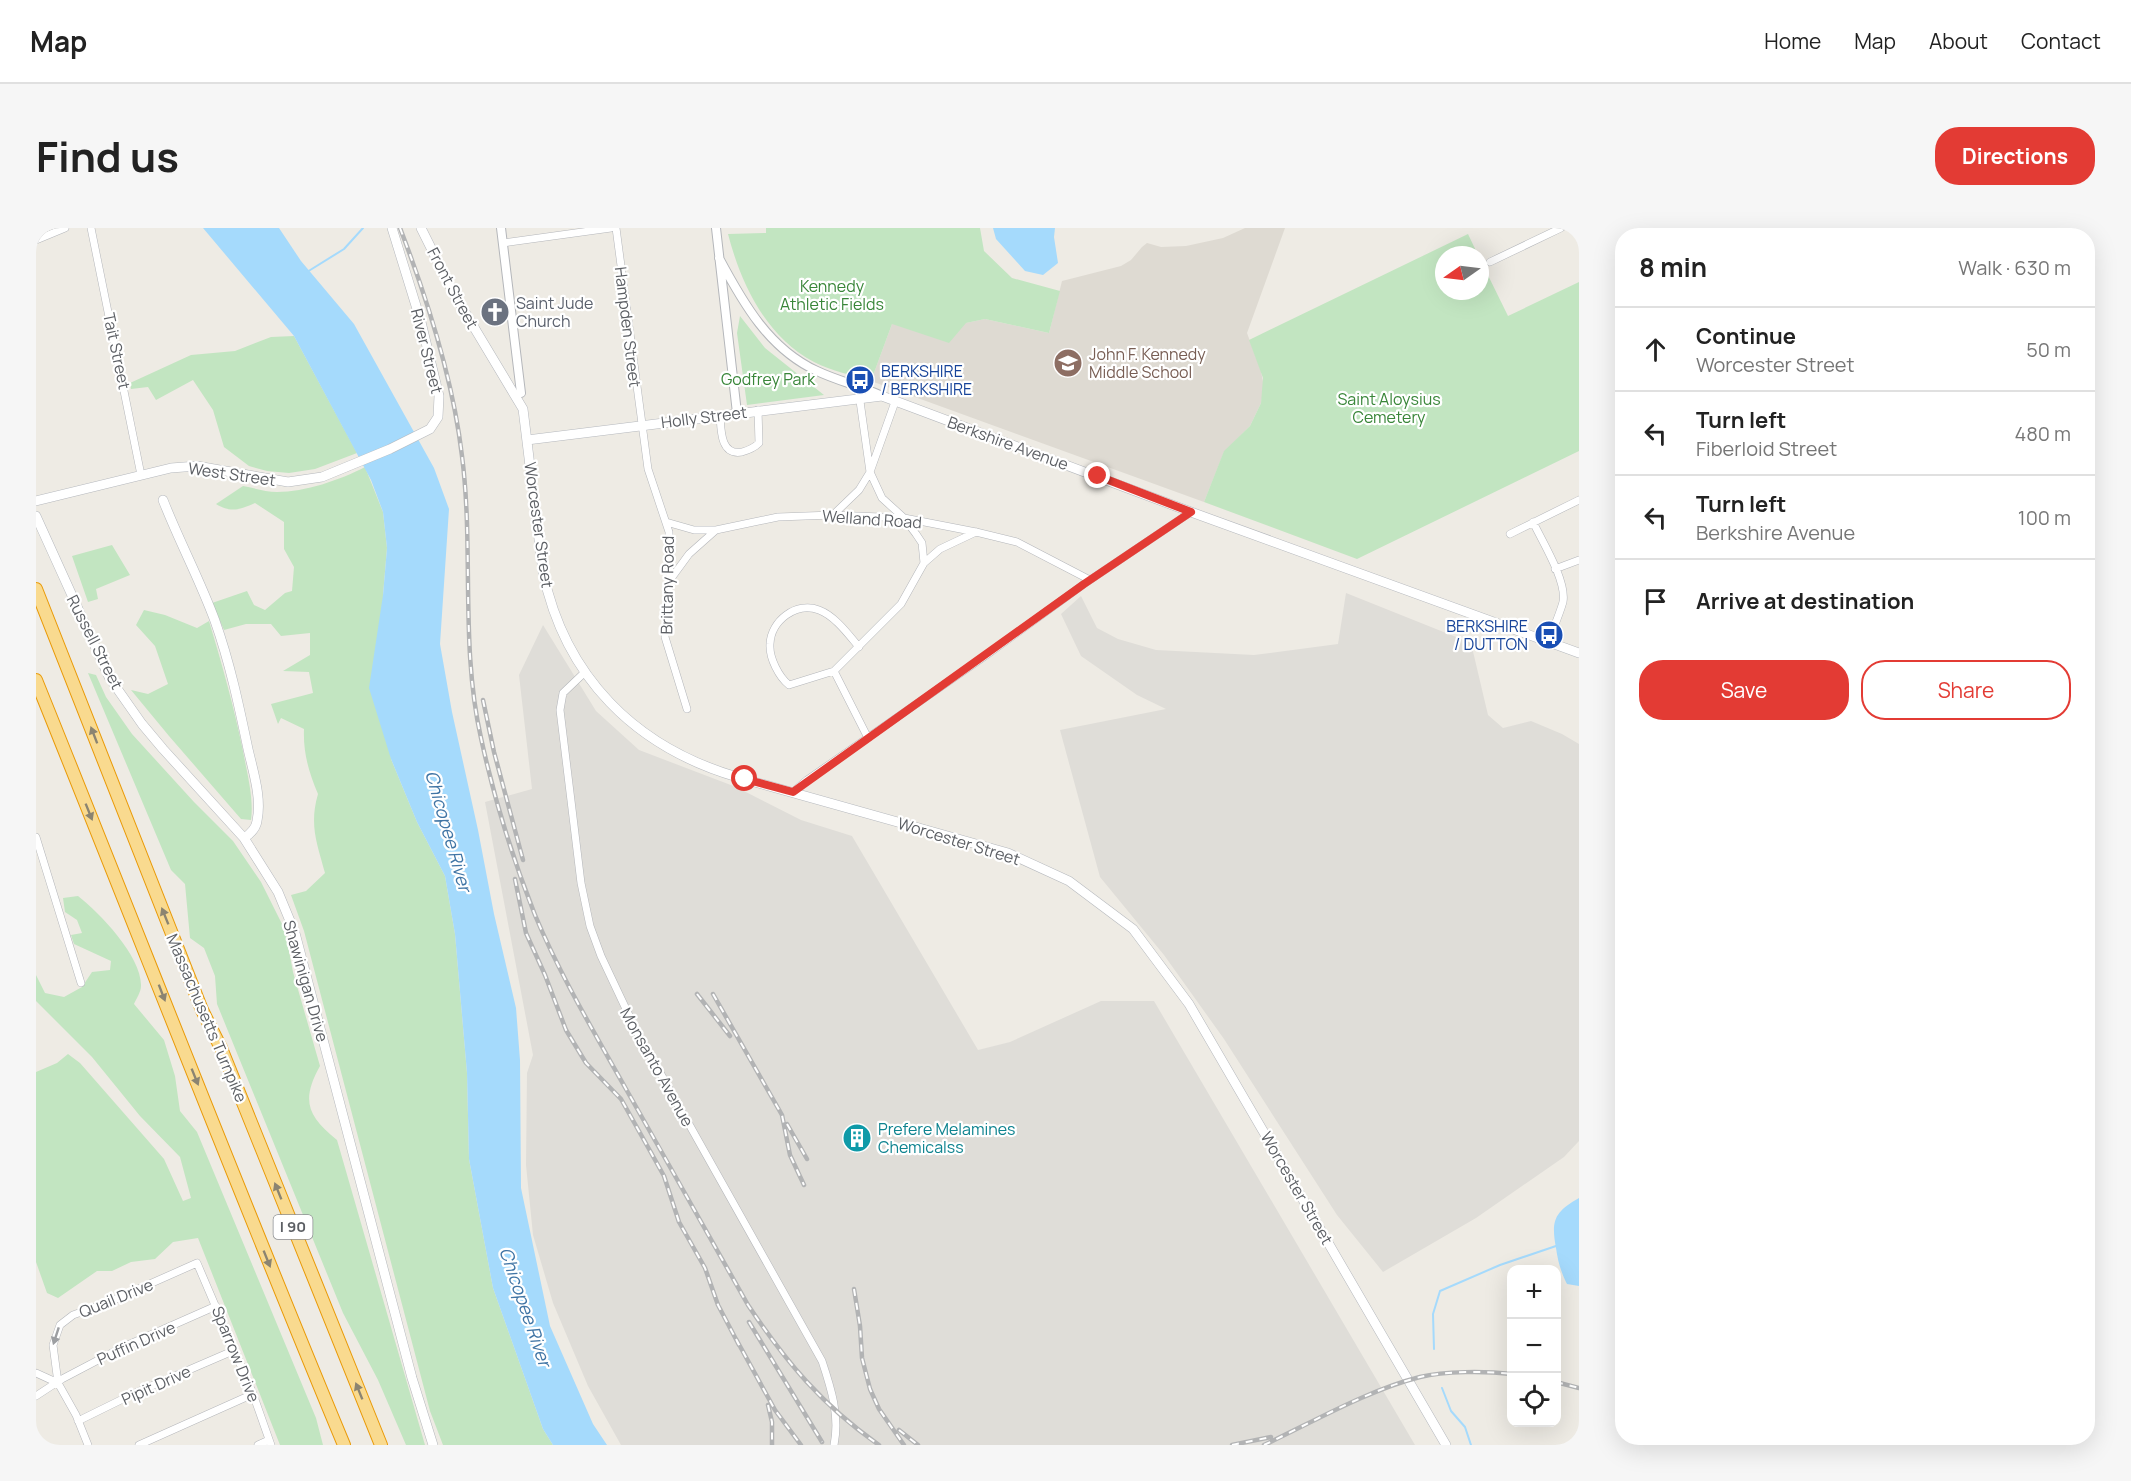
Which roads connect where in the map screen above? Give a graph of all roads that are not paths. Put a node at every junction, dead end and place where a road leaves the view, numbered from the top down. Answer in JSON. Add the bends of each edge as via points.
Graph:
{"nodes":[{"id":1,"x":65,"y":228,"type":"edge"},
{"id":2,"x":91,"y":228,"type":"edge"},
{"id":3,"x":393,"y":228,"type":"edge"},
{"id":4,"x":421,"y":228,"type":"edge"},
{"id":5,"x":501,"y":228,"type":"edge"},
{"id":6,"x":614,"y":228,"type":"edge"},
{"id":7,"x":716,"y":228,"type":"edge"},
{"id":8,"x":1561,"y":228,"type":"edge"},
{"id":9,"x":36,"y":240,"type":"edge"},
{"id":10,"x":503,"y":243,"type":"junction"},
{"id":11,"x":719,"y":258,"type":"junction"},
{"id":12,"x":1490,"y":262,"type":"dead end"},
{"id":13,"x":858,"y":387,"type":"junction"},
{"id":14,"x":522,"y":393,"type":"dead end"},
{"id":15,"x":882,"y":396,"type":"junction"},
{"id":16,"x":859,"y":399,"type":"junction"},
{"id":17,"x":895,"y":402,"type":"junction"},
{"id":18,"x":523,"y":409,"type":"joint"},
{"id":19,"x":758,"y":410,"type":"junction"},
{"id":20,"x":737,"y":412,"type":"junction"},
{"id":21,"x":720,"y":415,"type":"junction"},
{"id":22,"x":641,"y":425,"type":"junction"},
{"id":23,"x":527,"y":440,"type":"junction"},
{"id":24,"x":390,"y":449,"type":"joint"},
{"id":25,"x":870,"y":472,"type":"junction"},
{"id":26,"x":141,"y":475,"type":"junction"},
{"id":27,"x":163,"y":500,"type":"dead end"},
{"id":28,"x":1579,"y":500,"type":"edge"},
{"id":29,"x":36,"y":501,"type":"edge"},
{"id":30,"x":1191,"y":512,"type":"junction"},
{"id":31,"x":833,"y":514,"type":"junction"},
{"id":32,"x":36,"y":516,"type":"edge"},
{"id":33,"x":904,"y":518,"type":"junction"},
{"id":34,"x":666,"y":522,"type":"junction"},
{"id":35,"x":1533,"y":522,"type":"junction"},
{"id":36,"x":716,"y":530,"type":"junction"},
{"id":37,"x":976,"y":532,"type":"junction"},
{"id":38,"x":1510,"y":534,"type":"dead end"},
{"id":39,"x":1579,"y":560,"type":"edge"},
{"id":40,"x":924,"y":563,"type":"junction"},
{"id":41,"x":1556,"y":569,"type":"junction"},
{"id":42,"x":670,"y":580,"type":"junction"},
{"id":43,"x":1090,"y":580,"type":"junction"},
{"id":44,"x":36,"y":590,"type":"edge"},
{"id":45,"x":1548,"y":642,"type":"junction"},
{"id":46,"x":859,"y":646,"type":"junction"},
{"id":47,"x":1579,"y":653,"type":"edge"},
{"id":48,"x":834,"y":671,"type":"junction"},
{"id":49,"x":585,"y":672,"type":"junction"},
{"id":50,"x":36,"y":680,"type":"edge"},
{"id":51,"x":687,"y":709,"type":"dead end"},
{"id":52,"x":868,"y":738,"type":"junction"},
{"id":53,"x":793,"y":792,"type":"junction"},
{"id":54,"x":36,"y":837,"type":"edge"},
{"id":55,"x":244,"y":838,"type":"junction"},
{"id":56,"x":81,"y":983,"type":"dead end"},
{"id":57,"x":197,"y":1263,"type":"joint"},
{"id":58,"x":216,"y":1306,"type":"junction"},
{"id":59,"x":235,"y":1350,"type":"junction"},
{"id":60,"x":36,"y":1373,"type":"edge"},
{"id":61,"x":58,"y":1383,"type":"junction"},
{"id":62,"x":253,"y":1394,"type":"junction"},
{"id":63,"x":36,"y":1396,"type":"edge"},
{"id":64,"x":78,"y":1421,"type":"junction"},
{"id":65,"x":270,"y":1442,"type":"edge"},
{"id":66,"x":88,"y":1445,"type":"edge"},
{"id":67,"x":139,"y":1445,"type":"edge"},
{"id":68,"x":258,"y":1445,"type":"edge"},
{"id":69,"x":344,"y":1445,"type":"edge"},
{"id":70,"x":381,"y":1445,"type":"edge"},
{"id":71,"x":433,"y":1445,"type":"edge"},
{"id":72,"x":834,"y":1445,"type":"edge"},
{"id":73,"x":1446,"y":1445,"type":"edge"}],
"edges":[{"from":1,"to":9,"type":"street"},
{"from":2,"to":26,"type":"street","name":"Tait Street"},
{"from":3,"to":24,"type":"main road","name":"River Street","via":[[421,322],[440,410],[430,429]]},
{"from":4,"to":18,"type":"main road","name":"Front Street","via":[[458,301]]},
{"from":5,"to":10,"type":"street"},
{"from":6,"to":10,"type":"street"},
{"from":6,"to":22,"type":"street","name":"Hampden Street"},
{"from":7,"to":11,"type":"street"},
{"from":8,"to":12,"type":"street"},
{"from":10,"to":14,"type":"street"},
{"from":11,"to":13,"type":"street","name":"Berkshire Avenue","via":[[751,315],[791,356],[814,370]]},
{"from":11,"to":20,"type":"street"},
{"from":13,"to":15,"type":"street","name":"Berkshire Avenue"},
{"from":13,"to":16,"type":"street"},
{"from":15,"to":16,"type":"main road","name":"Holly Street"},
{"from":15,"to":17,"type":"main road","name":"Berkshire Avenue"},
{"from":16,"to":19,"type":"main road","name":"Holly Street"},
{"from":16,"to":25,"type":"street"},
{"from":17,"to":25,"type":"street"},
{"from":17,"to":30,"type":"main road","name":"Berkshire Avenue"},
{"from":18,"to":23,"type":"main road","name":"Worcester Street"},
{"from":19,"to":20,"type":"main road","name":"Holly Street"},
{"from":19,"to":21,"type":"street","via":[[759,443],[737,452],[725,445]]},
{"from":20,"to":21,"type":"main road","name":"Holly Street"},
{"from":21,"to":22,"type":"main road","name":"Holly Street"},
{"from":22,"to":23,"type":"main road","name":"Holly Street"},
{"from":22,"to":34,"type":"street","name":"Brittany Road","via":[[648,469]]},
{"from":23,"to":49,"type":"main road","name":"Worcester Street","via":[[547,591],[564,637]]},
{"from":24,"to":26,"type":"main road","name":"West Street","via":[[322,477],[288,482],[197,466]]},
{"from":25,"to":31,"type":"street","via":[[859,490]]},
{"from":25,"to":33,"type":"street","via":[[882,498]]},
{"from":26,"to":29,"type":"main road","name":"West Street"},
{"from":27,"to":55,"type":"main road","via":[[214,620],[240,710],[258,801],[257,824]]},
{"from":28,"to":35,"type":"street"},
{"from":30,"to":43,"type":"street"},
{"from":30,"to":45,"type":"main road","name":"Berkshire Avenue"},
{"from":31,"to":33,"type":"street","name":"Welland Road"},
{"from":31,"to":36,"type":"street","name":"Welland Road","via":[[778,517]]},
{"from":32,"to":55,"type":"main road","name":"Russell Street","via":[[109,677],[149,732]]},
{"from":33,"to":37,"type":"street","name":"Welland Road"},
{"from":33,"to":40,"type":"street","via":[[921,543]]},
{"from":34,"to":36,"type":"street","name":"Welland Road","via":[[694,530]]},
{"from":34,"to":42,"type":"street","name":"Brittany Road"},
{"from":35,"to":38,"type":"street"},
{"from":35,"to":41,"type":"street"},
{"from":36,"to":42,"type":"street","name":"Welland Road","via":[[689,554]]},
{"from":37,"to":40,"type":"street","via":[[940,549]]},
{"from":37,"to":43,"type":"street","name":"Welland Road","via":[[1017,542]]},
{"from":39,"to":41,"type":"street"},
{"from":40,"to":46,"type":"street","via":[[902,604]]},
{"from":41,"to":45,"type":"street","via":[[1563,602]]},
{"from":42,"to":51,"type":"street","name":"Brittany Road","via":[[665,637]]},
{"from":43,"to":52,"type":"street"},
{"from":70,"to":44,"type":"highway","name":"Massachusetts Turnpike","number":"I 90","one_way":true,"via":[[198,1000]]},
{"from":45,"to":47,"type":"main road","name":"Berkshire Avenue"},
{"from":46,"to":48,"type":"street"},
{"from":46,"to":48,"type":"street","via":[[818,609],[793,610],[781,618],[770,645],[784,681],[794,685]]},
{"from":48,"to":52,"type":"street"},
{"from":49,"to":53,"type":"main road","name":"Worcester Street","via":[[618,711],[662,745],[718,771]]},
{"from":49,"to":72,"type":"street","name":"Monsanto Avenue","via":[[563,693],[560,710],[578,862],[592,933],[635,1028],[822,1361],[834,1396]]},
{"from":50,"to":69,"type":"highway","name":"Massachusetts Turnpike","number":"I 90","one_way":true},
{"from":52,"to":53,"type":"street"},
{"from":53,"to":73,"type":"main road","name":"Worcester Street","via":[[1008,853],[1070,881],[1133,929],[1189,1004]]},
{"from":54,"to":56,"type":"street"},
{"from":55,"to":71,"type":"main road","name":"Shawinigan Drive","via":[[278,892],[295,933]]},
{"from":57,"to":58,"type":"street","name":"Sparrow Drive"},
{"from":57,"to":61,"type":"street","name":"Quail Drive","one_way":true,"via":[[62,1321],[53,1345]]},
{"from":58,"to":59,"type":"street","name":"Sparrow Drive"},
{"from":58,"to":61,"type":"street","name":"Puffin Drive","via":[[121,1348]]},
{"from":59,"to":62,"type":"street","name":"Sparrow Drive"},
{"from":59,"to":64,"type":"street","name":"Pipit Drive"},
{"from":60,"to":61,"type":"street"},
{"from":61,"to":63,"type":"street","name":"Puffin Drive"},
{"from":61,"to":64,"type":"street"},
{"from":62,"to":65,"type":"street","name":"Sparrow Drive"},
{"from":62,"to":67,"type":"street"},
{"from":64,"to":66,"type":"street"},
{"from":65,"to":68,"type":"street"}]}
